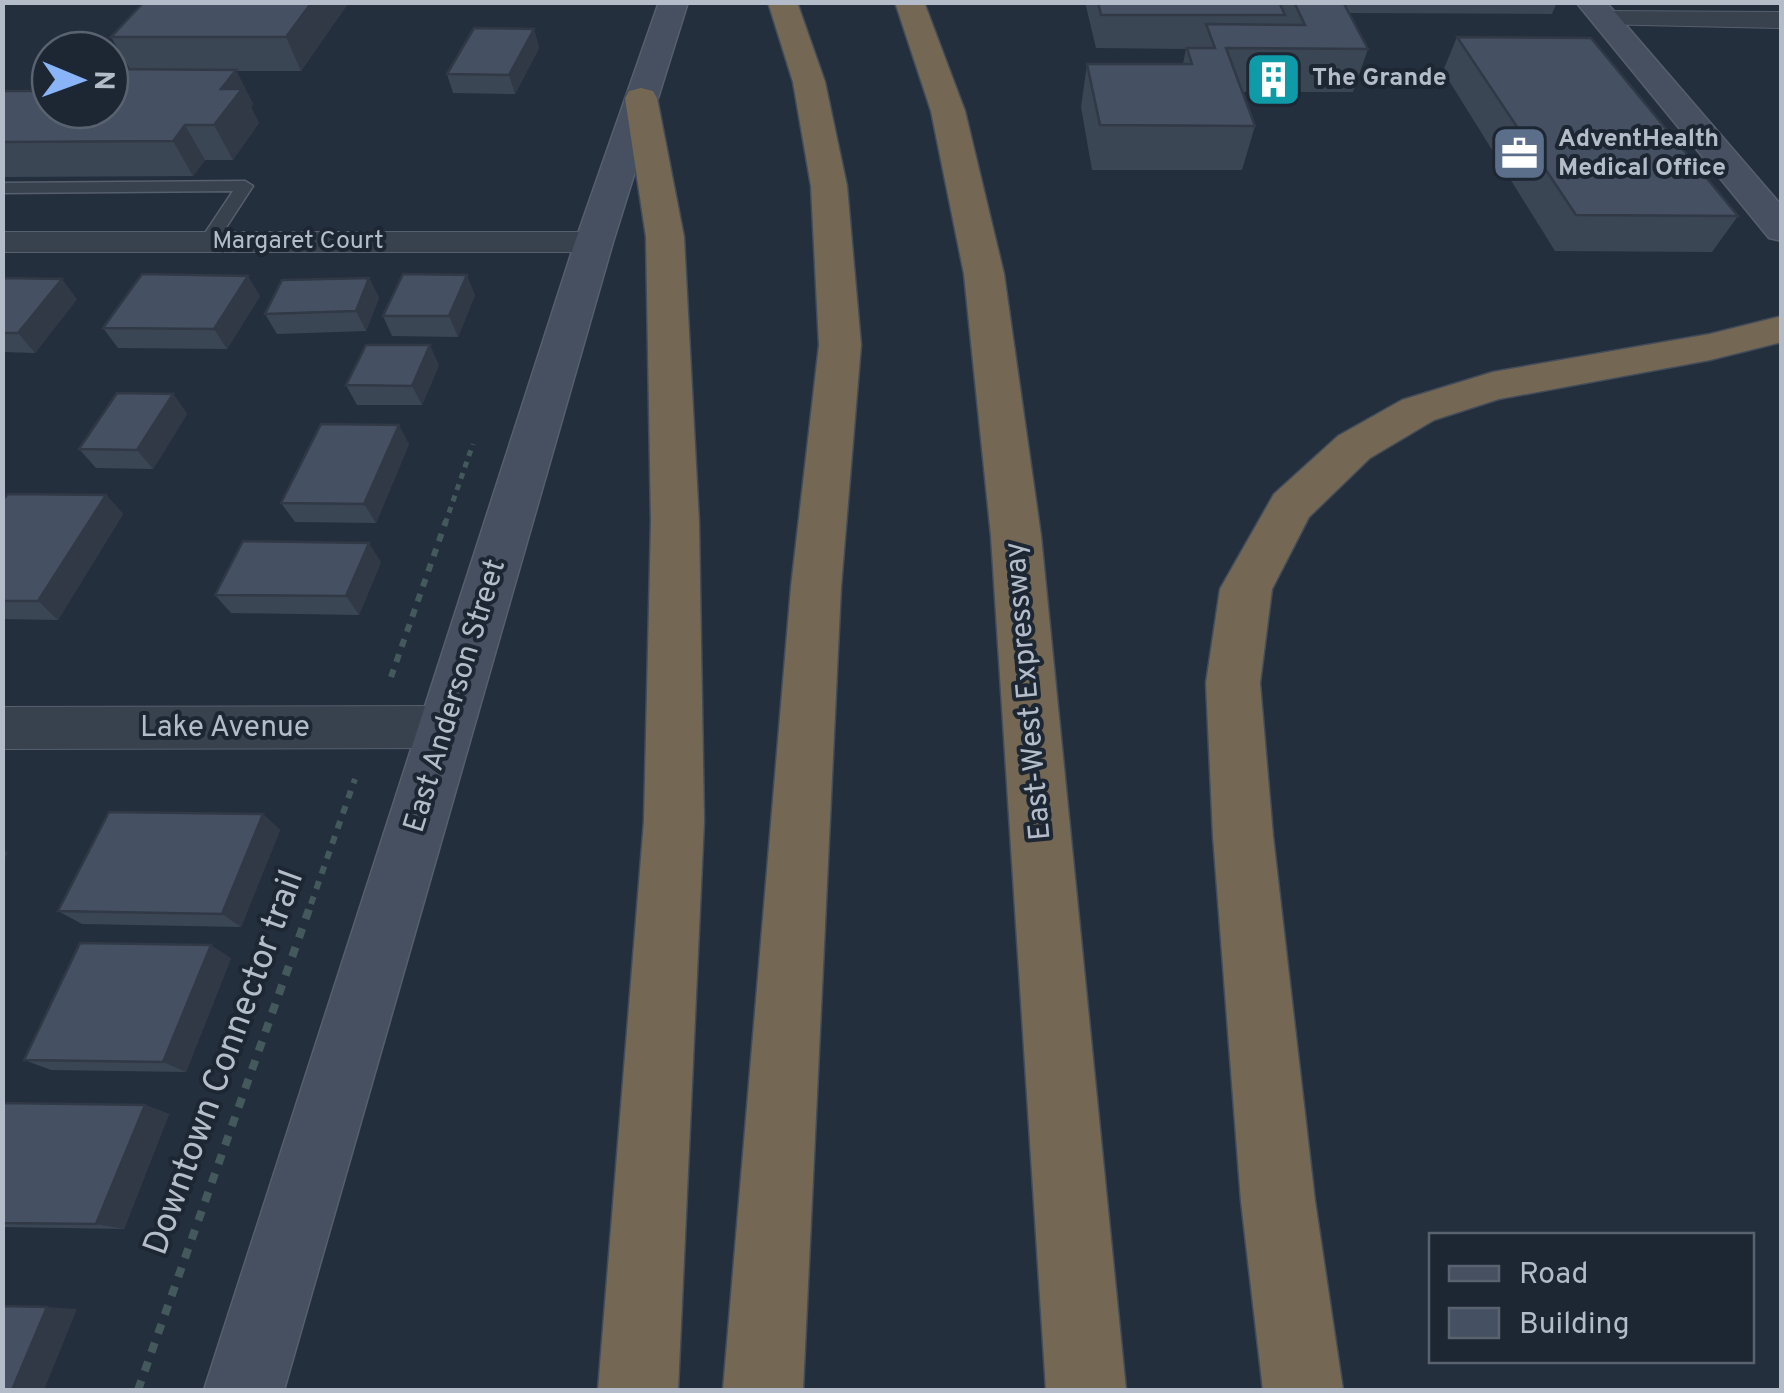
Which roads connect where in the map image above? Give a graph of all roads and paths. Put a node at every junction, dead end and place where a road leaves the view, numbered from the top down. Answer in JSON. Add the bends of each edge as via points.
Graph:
{"nodes":[{"id":1,"x":674,"y":2,"type":"edge"},
{"id":2,"x":782,"y":2,"type":"edge"},
{"id":3,"x":909,"y":2,"type":"edge"},
{"id":4,"x":1597,"y":11,"type":"edge"},
{"id":5,"x":1782,"y":20,"type":"edge"},
{"id":6,"x":641,"y":98,"type":"junction"},
{"id":7,"x":2,"y":188,"type":"edge"},
{"id":8,"x":1782,"y":230,"type":"edge"},
{"id":9,"x":2,"y":242,"type":"edge"},
{"id":10,"x":208,"y":242,"type":"junction"},
{"id":11,"x":594,"y":242,"type":"junction"},
{"id":12,"x":1782,"y":329,"type":"edge"},
{"id":13,"x":475,"y":440,"type":"dead end"},
{"id":14,"x":390,"y":680,"type":"dead end"},
{"id":15,"x":447,"y":727,"type":"junction"},
{"id":16,"x":2,"y":728,"type":"edge"},
{"id":17,"x":360,"y":766,"type":"dead end"},
{"id":18,"x":138,"y":1390,"type":"edge"},
{"id":19,"x":244,"y":1390,"type":"edge"},
{"id":20,"x":638,"y":1390,"type":"edge"},
{"id":21,"x":763,"y":1390,"type":"edge"},
{"id":22,"x":1086,"y":1390,"type":"edge"},
{"id":23,"x":1303,"y":1390,"type":"edge"}],
"edges":[{"from":1,"to":6,"type":"main road","name":"East Anderson Street"},
{"from":2,"to":21,"type":"highway","via":[[809,82],[829,186],[840,345],[816,587]]},
{"from":3,"to":22,"type":"highway","name":"East-West Expressway","via":[[948,110],[984,274],[1016,536]]},
{"from":4,"to":5,"type":"street"},
{"from":4,"to":8,"type":"main road"},
{"from":6,"to":11,"type":"main road","name":"East Anderson Street"},
{"from":6,"to":20,"type":"highway","via":[[665,236],[675,542],[674,821]]},
{"from":7,"to":10,"type":"lane","via":[[245,186]]},
{"from":9,"to":10,"type":"street","name":"Margaret Court"},
{"from":10,"to":11,"type":"street","name":"Margaret Court"},
{"from":11,"to":15,"type":"main road","name":"East Anderson Street"},
{"from":12,"to":23,"type":"highway","via":[[1494,386],[1418,410],[1354,446],[1291,506],[1246,589],[1233,683],[1243,836]]},
{"from":13,"to":14,"type":"path"},
{"from":15,"to":16,"type":"street","name":"Lake Avenue"},
{"from":15,"to":19,"type":"main road","name":"East Anderson Street"},
{"from":17,"to":18,"type":"path","name":"Downtown Connector trail"}]}
